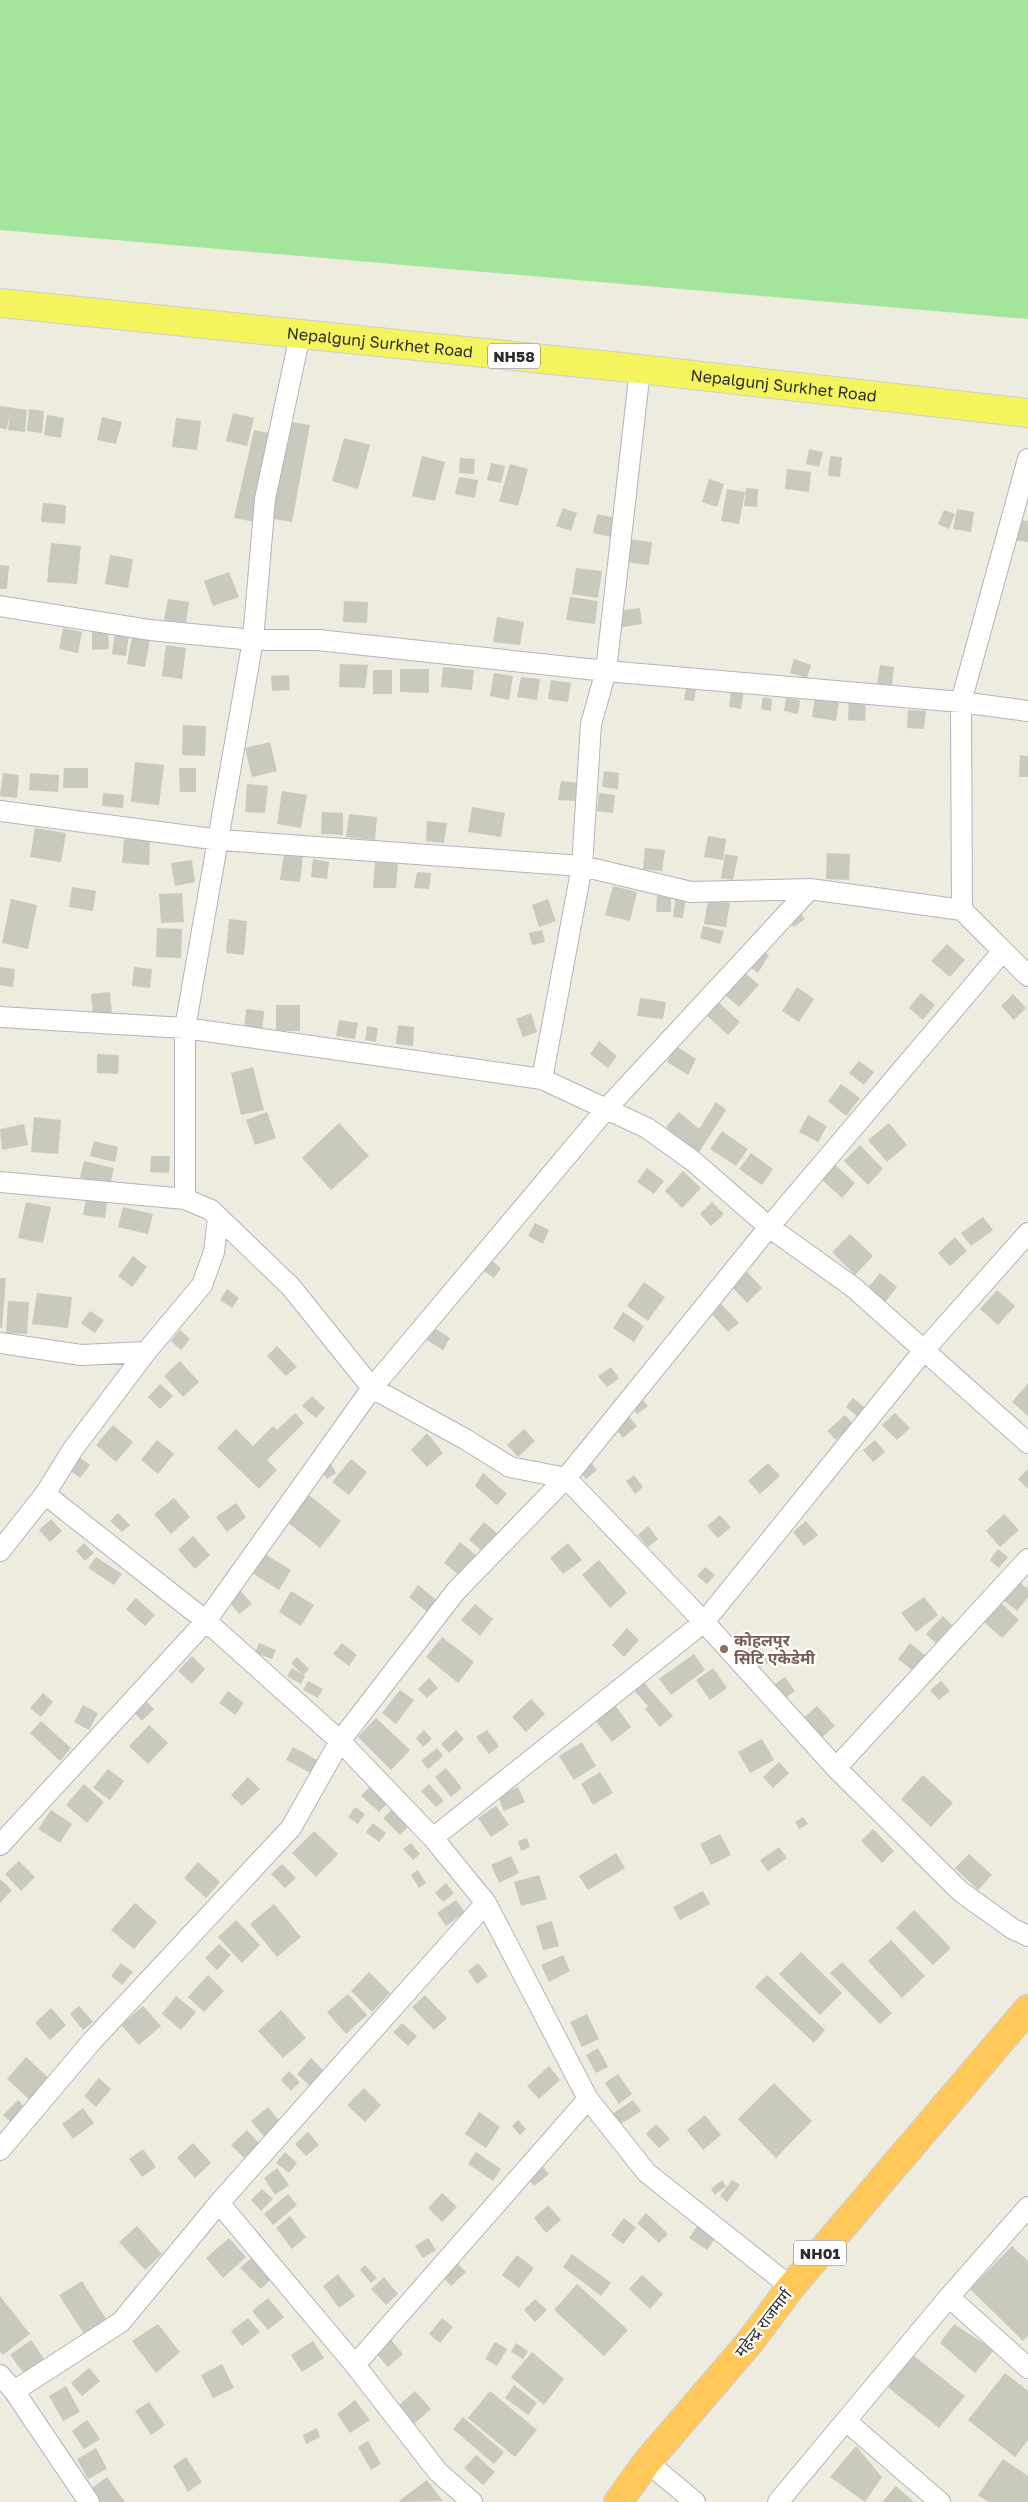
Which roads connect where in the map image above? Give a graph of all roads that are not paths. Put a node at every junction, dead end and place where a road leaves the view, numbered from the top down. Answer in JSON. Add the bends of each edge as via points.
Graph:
{"nodes":[{"id":1,"x":0,"y":303,"type":"edge"},
{"id":2,"x":300,"y":335,"type":"junction"},
{"id":3,"x":640,"y":369,"type":"junction"},
{"id":4,"x":1028,"y":413,"type":"edge"},
{"id":5,"x":1028,"y":460,"type":"edge"},
{"id":6,"x":0,"y":606,"type":"edge"},
{"id":7,"x":253,"y":640,"type":"junction"},
{"id":8,"x":606,"y":671,"type":"junction"},
{"id":9,"x":961,"y":702,"type":"junction"},
{"id":10,"x":1028,"y":711,"type":"edge"},
{"id":11,"x":0,"y":811,"type":"edge"},
{"id":12,"x":220,"y":840,"type":"junction"},
{"id":13,"x":582,"y":866,"type":"junction"},
{"id":14,"x":810,"y":889,"type":"junction"},
{"id":15,"x":962,"y":910,"type":"junction"},
{"id":16,"x":1002,"y":952,"type":"junction"},
{"id":17,"x":1028,"y":976,"type":"edge"},
{"id":18,"x":0,"y":1017,"type":"edge"},
{"id":19,"x":185,"y":1028,"type":"junction"},
{"id":20,"x":542,"y":1079,"type":"junction"},
{"id":21,"x":607,"y":1108,"type":"junction"},
{"id":22,"x":0,"y":1182,"type":"edge"},
{"id":23,"x":185,"y":1199,"type":"junction"},
{"id":24,"x":218,"y":1218,"type":"junction"},
{"id":25,"x":769,"y":1227,"type":"junction"},
{"id":26,"x":1028,"y":1233,"type":"edge"},
{"id":27,"x":0,"y":1343,"type":"edge"},
{"id":28,"x":925,"y":1349,"type":"junction"},
{"id":29,"x":146,"y":1352,"type":"junction"},
{"id":30,"x":372,"y":1388,"type":"junction"},
{"id":31,"x":1028,"y":1443,"type":"edge"},
{"id":32,"x":566,"y":1478,"type":"junction"},
{"id":33,"x":45,"y":1494,"type":"junction"},
{"id":34,"x":0,"y":1550,"type":"edge"},
{"id":35,"x":1028,"y":1559,"type":"edge"},
{"id":36,"x":206,"y":1621,"type":"junction"},
{"id":37,"x":704,"y":1622,"type":"junction"},
{"id":38,"x":340,"y":1741,"type":"junction"},
{"id":39,"x":836,"y":1768,"type":"junction"},
{"id":40,"x":433,"y":1838,"type":"junction"},
{"id":41,"x":0,"y":1845,"type":"edge"},
{"id":42,"x":486,"y":1902,"type":"junction"},
{"id":43,"x":1028,"y":1936,"type":"edge"},
{"id":44,"x":1028,"y":2009,"type":"edge"},
{"id":45,"x":588,"y":2099,"type":"junction"},
{"id":46,"x":0,"y":2150,"type":"edge"},
{"id":47,"x":219,"y":2203,"type":"junction"},
{"id":48,"x":1028,"y":2207,"type":"edge"},
{"id":49,"x":791,"y":2287,"type":"junction"},
{"id":50,"x":949,"y":2297,"type":"junction"},
{"id":51,"x":355,"y":2365,"type":"junction"},
{"id":52,"x":1028,"y":2368,"type":"edge"},
{"id":53,"x":0,"y":2375,"type":"edge"},
{"id":54,"x":14,"y":2392,"type":"junction"},
{"id":55,"x":846,"y":2421,"type":"junction"},
{"id":56,"x":647,"y":2462,"type":"junction"},
{"id":57,"x":89,"y":2502,"type":"edge"},
{"id":58,"x":472,"y":2502,"type":"edge"},
{"id":59,"x":618,"y":2502,"type":"edge"},
{"id":60,"x":695,"y":2502,"type":"edge"},
{"id":61,"x":778,"y":2502,"type":"edge"},
{"id":62,"x":940,"y":2502,"type":"edge"}],
"edges":[{"from":1,"to":2,"type":"main road","name":"Nepalgunj Surkhet Road","number":"NH58"},
{"from":2,"to":3,"type":"main road","name":"Nepalgunj Surkhet Road","number":"NH58"},
{"from":2,"to":7,"type":"street","via":[[265,499]]},
{"from":3,"to":4,"type":"main road","name":"Nepalgunj Surkhet Road","number":"NH58"},
{"from":3,"to":8,"type":"street"},
{"from":5,"to":9,"type":"street"},
{"from":6,"to":7,"type":"street","via":[[150,630]]},
{"from":7,"to":8,"type":"street","via":[[318,640]]},
{"from":7,"to":12,"type":"street"},
{"from":8,"to":9,"type":"street"},
{"from":8,"to":13,"type":"street","via":[[591,724]]},
{"from":9,"to":10,"type":"street"},
{"from":9,"to":15,"type":"street"},
{"from":11,"to":12,"type":"street"},
{"from":12,"to":13,"type":"street"},
{"from":12,"to":19,"type":"street"},
{"from":13,"to":14,"type":"street","via":[[691,892]]},
{"from":13,"to":20,"type":"street"},
{"from":14,"to":15,"type":"street"},
{"from":14,"to":21,"type":"street"},
{"from":15,"to":16,"type":"street"},
{"from":16,"to":17,"type":"street"},
{"from":16,"to":25,"type":"street"},
{"from":18,"to":19,"type":"street"},
{"from":19,"to":20,"type":"street"},
{"from":19,"to":23,"type":"street"},
{"from":20,"to":21,"type":"street"},
{"from":21,"to":25,"type":"street","via":[[647,1128],[692,1161]]},
{"from":21,"to":30,"type":"street"},
{"from":22,"to":23,"type":"street"},
{"from":23,"to":24,"type":"street","via":[[211,1210]]},
{"from":24,"to":29,"type":"street","via":[[214,1252],[202,1286]]},
{"from":24,"to":30,"type":"street","via":[[291,1287]]},
{"from":25,"to":28,"type":"street","via":[[853,1287]]},
{"from":25,"to":32,"type":"street"},
{"from":26,"to":28,"type":"street"},
{"from":27,"to":29,"type":"street","via":[[81,1355]]},
{"from":28,"to":31,"type":"street"},
{"from":28,"to":37,"type":"street"},
{"from":29,"to":33,"type":"street","via":[[73,1448]]},
{"from":30,"to":32,"type":"street","via":[[465,1439],[510,1468]]},
{"from":30,"to":36,"type":"street"},
{"from":32,"to":37,"type":"street"},
{"from":32,"to":38,"type":"street","via":[[456,1591]]},
{"from":33,"to":34,"type":"street"},
{"from":33,"to":36,"type":"street"},
{"from":35,"to":39,"type":"street"},
{"from":36,"to":38,"type":"street"},
{"from":36,"to":41,"type":"street"},
{"from":37,"to":39,"type":"street"},
{"from":37,"to":40,"type":"street"},
{"from":38,"to":40,"type":"street"},
{"from":38,"to":46,"type":"street","via":[[291,1828],[93,2040]]},
{"from":39,"to":43,"type":"street","via":[[961,1892]]},
{"from":40,"to":42,"type":"street"},
{"from":42,"to":45,"type":"street"},
{"from":42,"to":47,"type":"street"},
{"from":44,"to":49,"type":"highway","name":"महेन्द्र राजमार्ग","number":"NH01"},
{"from":45,"to":49,"type":"street","via":[[647,2173]]},
{"from":45,"to":51,"type":"street"},
{"from":47,"to":51,"type":"street"},
{"from":47,"to":54,"type":"street","via":[[121,2322]]},
{"from":48,"to":50,"type":"street"},
{"from":49,"to":56,"type":"highway","name":"महेन्द्र राजमार्ग","number":"NH01","via":[[749,2343]]},
{"from":50,"to":52,"type":"street"},
{"from":50,"to":55,"type":"street"},
{"from":51,"to":58,"type":"street","via":[[438,2472]]},
{"from":53,"to":54,"type":"street"},
{"from":54,"to":57,"type":"street"},
{"from":55,"to":61,"type":"street"},
{"from":55,"to":62,"type":"street"},
{"from":56,"to":59,"type":"highway","name":"महेन्द्र राजमार्ग","number":"NH01"},
{"from":56,"to":60,"type":"street"}]}
